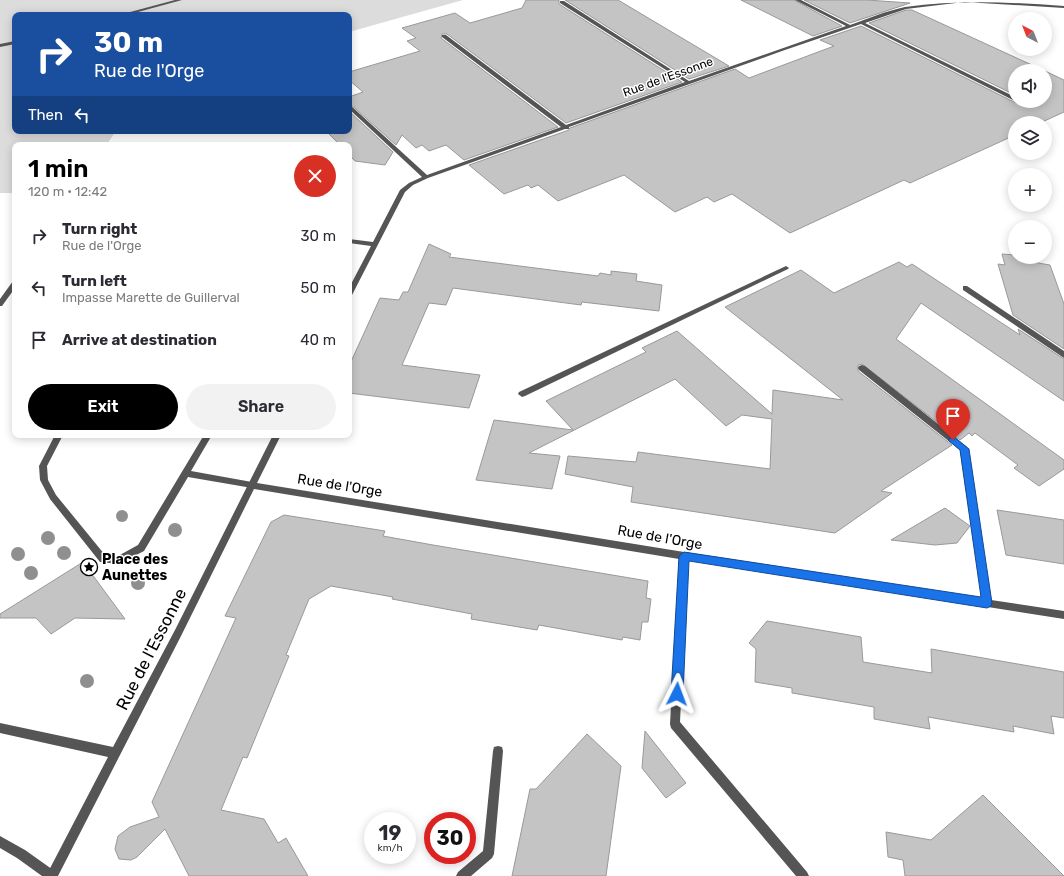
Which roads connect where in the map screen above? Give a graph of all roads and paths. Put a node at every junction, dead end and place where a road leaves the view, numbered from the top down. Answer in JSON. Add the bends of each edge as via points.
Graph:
{"nodes":[{"id":1,"x":180,"y":0,"type":"edge"},
{"id":2,"x":797,"y":0,"type":"edge"},
{"id":3,"x":964,"y":1,"type":"edge"},
{"id":4,"x":562,"y":2,"type":"dead end"},
{"id":5,"x":1064,"y":7,"type":"edge"},
{"id":6,"x":132,"y":12,"type":"edge"},
{"id":7,"x":860,"y":22,"type":"junction"},
{"id":8,"x":850,"y":26,"type":"junction"},
{"id":9,"x":444,"y":36,"type":"dead end"},
{"id":10,"x":12,"y":43,"type":"edge"},
{"id":11,"x":0,"y":46,"type":"edge"},
{"id":12,"x":689,"y":83,"type":"junction"},
{"id":13,"x":1008,"y":96,"type":"edge"},
{"id":14,"x":352,"y":109,"type":"edge"},
{"id":15,"x":567,"y":128,"type":"junction"},
{"id":16,"x":426,"y":177,"type":"junction"},
{"id":17,"x":352,"y":241,"type":"edge"},
{"id":18,"x":376,"y":244,"type":"junction"},
{"id":19,"x":786,"y":268,"type":"dead end"},
{"id":20,"x":12,"y":287,"type":"edge"},
{"id":21,"x":965,"y":288,"type":"dead end"},
{"id":22,"x":352,"y":289,"type":"edge"},
{"id":23,"x":0,"y":304,"type":"edge"},
{"id":24,"x":1064,"y":355,"type":"edge"},
{"id":25,"x":862,"y":368,"type":"dead end"},
{"id":26,"x":522,"y":394,"type":"dead end"},
{"id":27,"x":57,"y":438,"type":"edge"},
{"id":28,"x":206,"y":438,"type":"edge"},
{"id":29,"x":276,"y":438,"type":"edge"},
{"id":30,"x":185,"y":473,"type":"junction"},
{"id":31,"x":252,"y":485,"type":"junction"},
{"id":32,"x":684,"y":556,"type":"junction"},
{"id":33,"x":987,"y":603,"type":"junction"},
{"id":34,"x":1064,"y":615,"type":"edge"},
{"id":35,"x":0,"y":728,"type":"edge"},
{"id":36,"x":498,"y":751,"type":"dead end"},
{"id":37,"x":116,"y":753,"type":"junction"},
{"id":38,"x":0,"y":842,"type":"edge"},
{"id":39,"x":52,"y":876,"type":"edge"},
{"id":40,"x":462,"y":876,"type":"edge"},
{"id":41,"x":803,"y":876,"type":"edge"}],
"edges":[{"from":1,"to":6,"type":"street"},
{"from":2,"to":8,"type":"street"},
{"from":3,"to":5,"type":"street","name":"Rue de l'Essonne"},
{"from":3,"to":7,"type":"street","name":"Rue de l'Essonne","via":[[905,8]]},
{"from":4,"to":12,"type":"street"},
{"from":7,"to":8,"type":"street","name":"Rue de l'Essonne"},
{"from":7,"to":13,"type":"street"},
{"from":8,"to":12,"type":"street","name":"Rue de l'Essonne"},
{"from":9,"to":15,"type":"street"},
{"from":10,"to":11,"type":"street"},
{"from":12,"to":15,"type":"street","name":"Rue de l'Essonne"},
{"from":14,"to":16,"type":"street"},
{"from":15,"to":16,"type":"street","name":"Rue de l'Essonne"},
{"from":16,"to":18,"type":"street","name":"Rue de l'Essonne","via":[[402,191]]},
{"from":17,"to":18,"type":"street"},
{"from":18,"to":22,"type":"street","name":"Rue de l'Essonne"},
{"from":19,"to":26,"type":"street"},
{"from":20,"to":23,"type":"street"},
{"from":21,"to":24,"type":"street"},
{"from":25,"to":33,"type":"street","via":[[964,449]]},
{"from":27,"to":30,"type":"street","via":[[43,466],[44,480],[53,497],[103,559],[119,560],[141,548]]},
{"from":28,"to":30,"type":"street"},
{"from":29,"to":31,"type":"street","name":"Rue de l'Essonne"},
{"from":30,"to":31,"type":"street"},
{"from":31,"to":32,"type":"street","name":"Rue de l'Orge"},
{"from":31,"to":37,"type":"street","name":"Rue de l'Essonne"},
{"from":32,"to":33,"type":"street","name":"Rue de l'Orge"},
{"from":32,"to":41,"type":"street","via":[[675,724]]},
{"from":33,"to":34,"type":"street","name":"Rue de l'Orge"},
{"from":35,"to":37,"type":"street"},
{"from":36,"to":40,"type":"street","via":[[488,854]]},
{"from":37,"to":39,"type":"street","name":"Rue de l'Essonne"},
{"from":38,"to":39,"type":"street"}]}
